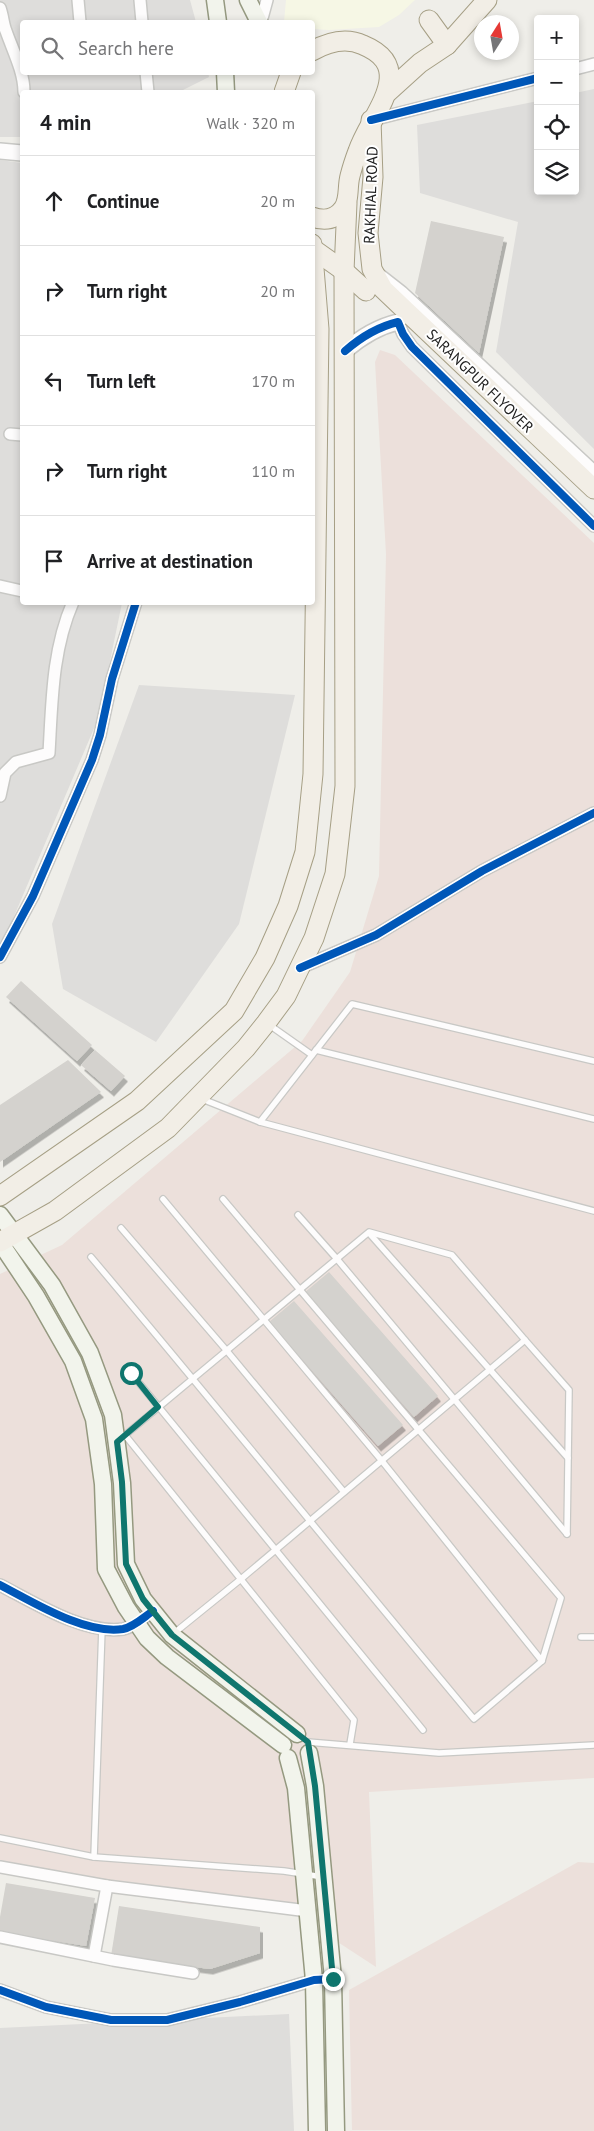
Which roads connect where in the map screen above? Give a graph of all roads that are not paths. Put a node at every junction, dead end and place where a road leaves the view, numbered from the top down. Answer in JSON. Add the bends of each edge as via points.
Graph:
{"nodes":[{"id":1,"x":78,"y":0,"type":"edge"},
{"id":2,"x":140,"y":0,"type":"edge"},
{"id":3,"x":215,"y":0,"type":"edge"},
{"id":4,"x":248,"y":0,"type":"edge"},
{"id":5,"x":267,"y":0,"type":"edge"},
{"id":6,"x":487,"y":0,"type":"edge"},
{"id":7,"x":0,"y":8,"type":"edge"},
{"id":8,"x":80,"y":20,"type":"edge"},
{"id":9,"x":142,"y":20,"type":"edge"},
{"id":10,"x":218,"y":20,"type":"edge"},
{"id":11,"x":259,"y":20,"type":"edge"},
{"id":12,"x":261,"y":20,"type":"edge"},
{"id":13,"x":429,"y":20,"type":"dead end"},
{"id":14,"x":447,"y":45,"type":"junction"},
{"id":15,"x":315,"y":50,"type":"edge"},
{"id":16,"x":20,"y":64,"type":"edge"},
{"id":17,"x":594,"y":64,"type":"edge"},
{"id":18,"x":579,"y":68,"type":"edge"},
{"id":19,"x":22,"y":75,"type":"edge"},
{"id":20,"x":146,"y":75,"type":"edge"},
{"id":21,"x":226,"y":75,"type":"edge"},
{"id":22,"x":290,"y":75,"type":"edge"},
{"id":23,"x":534,"y":79,"type":"edge"},
{"id":24,"x":24,"y":90,"type":"edge"},
{"id":25,"x":148,"y":90,"type":"edge"},
{"id":26,"x":226,"y":90,"type":"edge"},
{"id":27,"x":285,"y":90,"type":"edge"},
{"id":28,"x":388,"y":92,"type":"junction"},
{"id":29,"x":371,"y":120,"type":"junction"},
{"id":30,"x":0,"y":150,"type":"edge"},
{"id":31,"x":20,"y":153,"type":"edge"},
{"id":32,"x":347,"y":203,"type":"junction"},
{"id":33,"x":315,"y":217,"type":"edge"},
{"id":34,"x":315,"y":248,"type":"edge"},
{"id":35,"x":344,"y":271,"type":"junction"},
{"id":36,"x":372,"y":280,"type":"junction"},
{"id":37,"x":315,"y":297,"type":"edge"},
{"id":38,"x":406,"y":320,"type":"junction"},
{"id":39,"x":316,"y":323,"type":"edge"},
{"id":40,"x":345,"y":352,"type":"junction"},
{"id":41,"x":10,"y":434,"type":"dead end"},
{"id":42,"x":20,"y":435,"type":"edge"},
{"id":43,"x":594,"y":471,"type":"edge"},
{"id":44,"x":315,"y":473,"type":"edge"},
{"id":45,"x":594,"y":489,"type":"edge"},
{"id":46,"x":594,"y":526,"type":"edge"},
{"id":47,"x":0,"y":586,"type":"edge"},
{"id":48,"x":20,"y":591,"type":"edge"},
{"id":49,"x":71,"y":605,"type":"edge"},
{"id":50,"x":135,"y":605,"type":"edge"},
{"id":51,"x":314,"y":605,"type":"edge"},
{"id":52,"x":0,"y":796,"type":"edge"},
{"id":53,"x":594,"y":813,"type":"edge"},
{"id":54,"x":0,"y":957,"type":"edge"},
{"id":55,"x":300,"y":968,"type":"junction"},
{"id":56,"x":266,"y":1023,"type":"junction"},
{"id":57,"x":314,"y":1052,"type":"junction"},
{"id":58,"x":594,"y":1061,"type":"edge"},
{"id":59,"x":198,"y":1097,"type":"junction"},
{"id":60,"x":594,"y":1119,"type":"edge"},
{"id":61,"x":260,"y":1122,"type":"junction"},
{"id":62,"x":0,"y":1196,"type":"edge"},
{"id":63,"x":163,"y":1199,"type":"dead end"},
{"id":64,"x":223,"y":1199,"type":"dead end"},
{"id":65,"x":594,"y":1211,"type":"edge"},
{"id":66,"x":0,"y":1215,"type":"edge"},
{"id":67,"x":298,"y":1215,"type":"dead end"},
{"id":68,"x":121,"y":1228,"type":"dead end"},
{"id":69,"x":369,"y":1232,"type":"junction"},
{"id":70,"x":8,"y":1238,"type":"edge"},
{"id":71,"x":91,"y":1258,"type":"dead end"},
{"id":72,"x":337,"y":1259,"type":"junction"},
{"id":73,"x":300,"y":1289,"type":"junction"},
{"id":74,"x":265,"y":1318,"type":"junction"},
{"id":75,"x":525,"y":1340,"type":"junction"},
{"id":76,"x":227,"y":1350,"type":"junction"},
{"id":77,"x":490,"y":1370,"type":"junction"},
{"id":78,"x":131,"y":1373,"type":"dead end"},
{"id":79,"x":193,"y":1378,"type":"junction"},
{"id":80,"x":454,"y":1400,"type":"junction"},
{"id":81,"x":158,"y":1407,"type":"junction"},
{"id":82,"x":419,"y":1429,"type":"junction"},
{"id":83,"x":121,"y":1439,"type":"junction"},
{"id":84,"x":568,"y":1458,"type":"junction"},
{"id":85,"x":382,"y":1461,"type":"junction"},
{"id":86,"x":344,"y":1492,"type":"junction"},
{"id":87,"x":309,"y":1521,"type":"junction"},
{"id":88,"x":276,"y":1550,"type":"junction"},
{"id":89,"x":240,"y":1579,"type":"junction"},
{"id":90,"x":0,"y":1585,"type":"edge"},
{"id":91,"x":153,"y":1611,"type":"junction"},
{"id":92,"x":136,"y":1622,"type":"junction"},
{"id":93,"x":102,"y":1628,"type":"junction"},
{"id":94,"x":172,"y":1635,"type":"junction"},
{"id":95,"x":581,"y":1637,"type":"dead end"},
{"id":96,"x":594,"y":1637,"type":"edge"},
{"id":97,"x":542,"y":1661,"type":"junction"},
{"id":98,"x":423,"y":1730,"type":"dead end"},
{"id":99,"x":305,"y":1743,"type":"junction"},
{"id":100,"x":350,"y":1744,"type":"junction"},
{"id":101,"x":594,"y":1745,"type":"edge"},
{"id":102,"x":286,"y":1752,"type":"junction"},
{"id":103,"x":0,"y":1838,"type":"edge"},
{"id":104,"x":94,"y":1857,"type":"junction"},
{"id":105,"x":0,"y":1867,"type":"edge"},
{"id":106,"x":305,"y":1874,"type":"junction"},
{"id":107,"x":324,"y":1877,"type":"junction"},
{"id":108,"x":107,"y":1886,"type":"junction"},
{"id":109,"x":308,"y":1911,"type":"junction"},
{"id":110,"x":0,"y":1937,"type":"edge"},
{"id":111,"x":94,"y":1956,"type":"junction"},
{"id":112,"x":194,"y":1973,"type":"dead end"},
{"id":113,"x":333,"y":1979,"type":"junction"},
{"id":114,"x":314,"y":1980,"type":"junction"},
{"id":115,"x":0,"y":1990,"type":"edge"},
{"id":116,"x":317,"y":2131,"type":"edge"},
{"id":117,"x":336,"y":2131,"type":"edge"}],
"edges":[{"from":1,"to":8,"type":"street"},
{"from":2,"to":9,"type":"street"},
{"from":3,"to":10,"type":"main road"},
{"from":4,"to":11,"type":"main road"},
{"from":5,"to":12,"type":"street"},
{"from":6,"to":14,"type":"main road"},
{"from":7,"to":16,"type":"street"},
{"from":13,"to":14,"type":"main road"},
{"from":14,"to":28,"type":"main road","via":[[420,63]]},
{"from":15,"to":28,"type":"main road","via":[[342,41],[374,49],[390,75]]},
{"from":17,"to":18,"type":"street"},
{"from":19,"to":24,"type":"street"},
{"from":20,"to":25,"type":"street"},
{"from":21,"to":26,"type":"main road"},
{"from":22,"to":27,"type":"main road"},
{"from":23,"to":29,"type":"street"},
{"from":28,"to":29,"type":"main road"},
{"from":29,"to":32,"type":"main road","via":[[350,177]]},
{"from":29,"to":36,"type":"main road","name":"RAKHIAL ROAD","via":[[373,177],[368,233]]},
{"from":30,"to":31,"type":"street"},
{"from":32,"to":33,"type":"main road","via":[[334,217]]},
{"from":32,"to":35,"type":"main road"},
{"from":34,"to":35,"type":"main road","name":"SARANGPUR FLYOVER"},
{"from":35,"to":36,"type":"main road","name":"SARANGPUR FLYOVER"},
{"from":35,"to":40,"type":"main road"},
{"from":36,"to":38,"type":"main road","name":"SARANGPUR FLYOVER"},
{"from":36,"to":43,"type":"street","via":[[402,292]]},
{"from":37,"to":39,"type":"main road"},
{"from":38,"to":40,"type":"street","via":[[364,336]]},
{"from":38,"to":45,"type":"main road","name":"SARANGPUR FLYOVER"},
{"from":38,"to":46,"type":"street","via":[[403,334],[412,347]]},
{"from":39,"to":44,"type":"main road"},
{"from":40,"to":55,"type":"main road","via":[[345,786],[335,874],[314,938]]},
{"from":41,"to":42,"type":"street"},
{"from":47,"to":48,"type":"street"},
{"from":49,"to":52,"type":"street","via":[[57,655],[49,753],[16,762],[5,773]]},
{"from":50,"to":54,"type":"street","via":[[92,760],[34,896]]},
{"from":51,"to":62,"type":"main road","via":[[313,774],[305,852],[288,906],[265,958],[234,1011],[137,1101]]},
{"from":53,"to":55,"type":"street","via":[[482,871],[376,935]]},
{"from":55,"to":56,"type":"main road","via":[[286,996]]},
{"from":56,"to":57,"type":"lane"},
{"from":56,"to":59,"type":"main road"},
{"from":57,"to":58,"type":"lane","via":[[352,1004]]},
{"from":57,"to":60,"type":"lane"},
{"from":57,"to":61,"type":"lane"},
{"from":59,"to":61,"type":"lane"},
{"from":59,"to":70,"type":"main road","via":[[168,1128],[54,1211]]},
{"from":61,"to":65,"type":"lane"},
{"from":63,"to":74,"type":"lane"},
{"from":64,"to":73,"type":"lane"},
{"from":66,"to":70,"type":"main road"},
{"from":67,"to":72,"type":"lane"},
{"from":68,"to":76,"type":"lane"},
{"from":69,"to":72,"type":"lane"},
{"from":69,"to":75,"type":"lane","via":[[452,1254]]},
{"from":69,"to":77,"type":"lane"},
{"from":70,"to":83,"type":"main road","via":[[52,1285],[90,1353]]},
{"from":70,"to":92,"type":"main road","via":[[73,1361],[94,1419],[103,1484],[106,1569]]},
{"from":71,"to":79,"type":"lane"},
{"from":72,"to":73,"type":"lane"},
{"from":72,"to":80,"type":"lane"},
{"from":73,"to":74,"type":"lane"},
{"from":73,"to":82,"type":"lane"},
{"from":74,"to":76,"type":"lane"},
{"from":74,"to":85,"type":"lane"},
{"from":75,"to":77,"type":"lane"},
{"from":75,"to":84,"type":"lane","via":[[570,1390]]},
{"from":76,"to":79,"type":"lane"},
{"from":76,"to":86,"type":"lane"},
{"from":77,"to":80,"type":"lane"},
{"from":77,"to":84,"type":"lane"},
{"from":78,"to":81,"type":"lane"},
{"from":79,"to":81,"type":"lane"},
{"from":79,"to":87,"type":"lane"},
{"from":80,"to":82,"type":"lane"},
{"from":80,"to":84,"type":"lane","via":[[567,1534]]},
{"from":81,"to":83,"type":"lane"},
{"from":81,"to":88,"type":"lane"},
{"from":82,"to":85,"type":"lane"},
{"from":82,"to":97,"type":"lane","via":[[561,1598]]},
{"from":83,"to":89,"type":"lane"},
{"from":83,"to":91,"type":"main road","via":[[126,1564],[143,1599]]},
{"from":85,"to":86,"type":"lane"},
{"from":85,"to":97,"type":"lane"},
{"from":86,"to":87,"type":"lane"},
{"from":87,"to":88,"type":"lane"},
{"from":87,"to":97,"type":"lane","via":[[474,1719]]},
{"from":88,"to":89,"type":"lane"},
{"from":88,"to":98,"type":"lane"},
{"from":89,"to":94,"type":"lane"},
{"from":89,"to":100,"type":"lane","via":[[354,1720]]},
{"from":90,"to":93,"type":"street","via":[[66,1619]]},
{"from":91,"to":92,"type":"street"},
{"from":91,"to":94,"type":"main road"},
{"from":92,"to":93,"type":"street","via":[[124,1629]]},
{"from":92,"to":102,"type":"main road","via":[[167,1657]]},
{"from":93,"to":104,"type":"lane"},
{"from":94,"to":99,"type":"main road"},
{"from":95,"to":96,"type":"lane"},
{"from":99,"to":100,"type":"lane"},
{"from":99,"to":102,"type":"main road","via":[[290,1736]]},
{"from":99,"to":102,"type":"main road","via":[[300,1760]]},
{"from":99,"to":107,"type":"main road","via":[[315,1786]]},
{"from":100,"to":101,"type":"lane","via":[[439,1753]]},
{"from":102,"to":106,"type":"main road","via":[[296,1788]]},
{"from":103,"to":104,"type":"lane"},
{"from":104,"to":106,"type":"lane"},
{"from":105,"to":108,"type":"street"},
{"from":106,"to":107,"type":"lane"},
{"from":106,"to":109,"type":"main road"},
{"from":107,"to":113,"type":"main road"},
{"from":108,"to":109,"type":"street"},
{"from":108,"to":111,"type":"street"},
{"from":109,"to":114,"type":"main road"},
{"from":110,"to":111,"type":"street"},
{"from":111,"to":112,"type":"street"},
{"from":113,"to":114,"type":"street"},
{"from":113,"to":117,"type":"main road"},
{"from":114,"to":115,"type":"street","via":[[167,2020],[112,2020],[46,2007]]},
{"from":114,"to":116,"type":"main road"}]}
